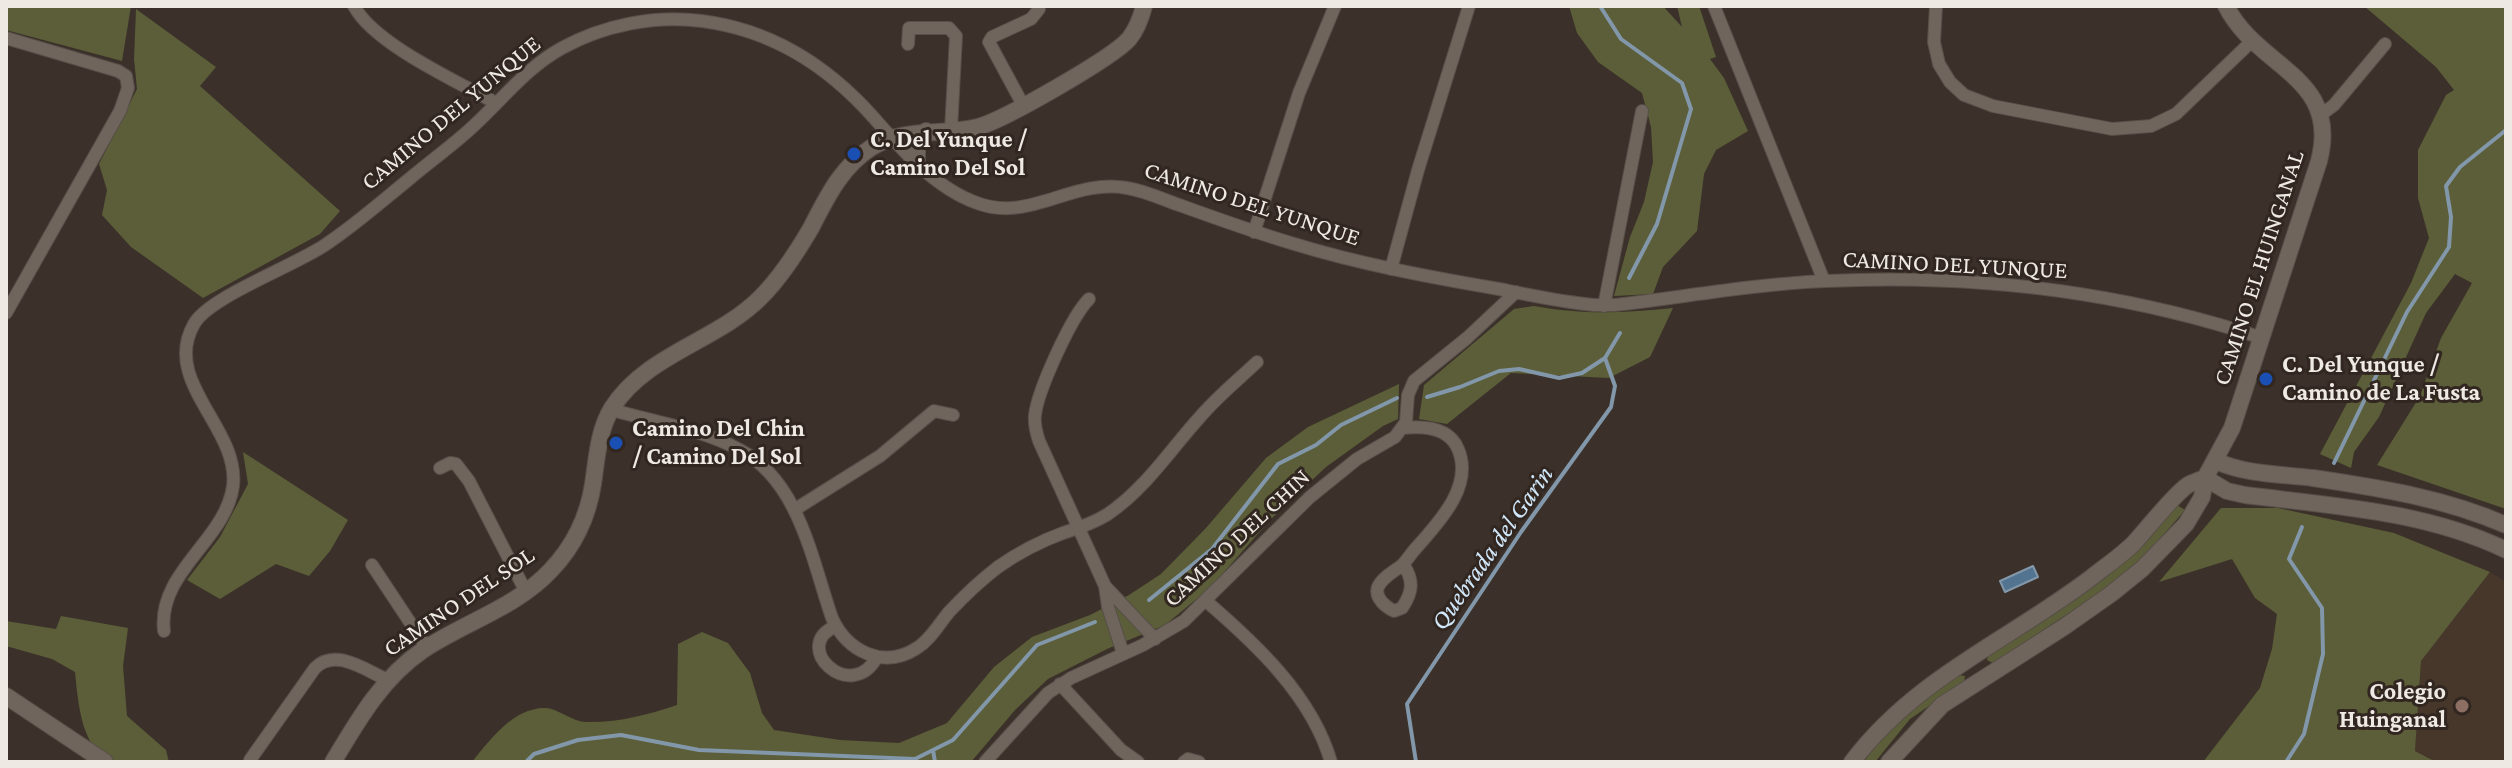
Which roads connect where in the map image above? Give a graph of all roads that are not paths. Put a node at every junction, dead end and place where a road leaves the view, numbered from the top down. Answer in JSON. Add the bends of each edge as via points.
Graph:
{"nodes":[{"id":1,"x":354,"y":6,"type":"edge"},
{"id":2,"x":1144,"y":6,"type":"edge"},
{"id":3,"x":1335,"y":6,"type":"edge"},
{"id":4,"x":1469,"y":6,"type":"edge"},
{"id":5,"x":1714,"y":6,"type":"edge"},
{"id":6,"x":1936,"y":6,"type":"edge"},
{"id":7,"x":2226,"y":6,"type":"edge"},
{"id":8,"x":1042,"y":7,"type":"edge"},
{"id":9,"x":671,"y":13,"type":"edge"},
{"id":10,"x":6,"y":38,"type":"edge"},
{"id":11,"x":2252,"y":41,"type":"junction"},
{"id":12,"x":908,"y":44,"type":"dead end"},
{"id":13,"x":2385,"y":44,"type":"dead end"},
{"id":14,"x":496,"y":103,"type":"junction"},
{"id":15,"x":1023,"y":105,"type":"junction"},
{"id":16,"x":1642,"y":111,"type":"dead end"},
{"id":17,"x":2322,"y":114,"type":"junction"},
{"id":18,"x":951,"y":130,"type":"junction"},
{"id":19,"x":926,"y":131,"type":"junction"},
{"id":20,"x":890,"y":138,"type":"junction"},
{"id":21,"x":917,"y":164,"type":"junction"},
{"id":22,"x":1254,"y":232,"type":"junction"},
{"id":23,"x":1391,"y":269,"type":"junction"},
{"id":24,"x":1824,"y":281,"type":"junction"},
{"id":25,"x":1516,"y":292,"type":"junction"},
{"id":26,"x":1089,"y":299,"type":"dead end"},
{"id":27,"x":1604,"y":306,"type":"junction"},
{"id":28,"x":6,"y":313,"type":"edge"},
{"id":29,"x":2262,"y":338,"type":"junction"},
{"id":30,"x":1257,"y":362,"type":"dead end"},
{"id":31,"x":612,"y":410,"type":"junction"},
{"id":32,"x":953,"y":415,"type":"dead end"},
{"id":33,"x":1403,"y":428,"type":"junction"},
{"id":34,"x":2216,"y":461,"type":"junction"},
{"id":35,"x":440,"y":468,"type":"dead end"},
{"id":36,"x":2306,"y":477,"type":"junction"},
{"id":37,"x":2205,"y":478,"type":"junction"},
{"id":38,"x":2288,"y":500,"type":"junction"},
{"id":39,"x":794,"y":510,"type":"junction"},
{"id":40,"x":2506,"y":525,"type":"edge"},
{"id":41,"x":1078,"y":528,"type":"junction"},
{"id":42,"x":2506,"y":550,"type":"edge"},
{"id":43,"x":1403,"y":564,"type":"dead end"},
{"id":44,"x":372,"y":565,"type":"dead end"},
{"id":45,"x":1105,"y":586,"type":"junction"},
{"id":46,"x":526,"y":592,"type":"junction"},
{"id":47,"x":1206,"y":601,"type":"junction"},
{"id":48,"x":836,"y":626,"type":"junction"},
{"id":49,"x":164,"y":631,"type":"dead end"},
{"id":50,"x":1155,"y":639,"type":"junction"},
{"id":51,"x":427,"y":648,"type":"junction"},
{"id":52,"x":1123,"y":653,"type":"junction"},
{"id":53,"x":877,"y":657,"type":"junction"},
{"id":54,"x":1970,"y":658,"type":"junction"},
{"id":55,"x":1985,"y":677,"type":"junction"},
{"id":56,"x":388,"y":680,"type":"junction"},
{"id":57,"x":1060,"y":684,"type":"junction"},
{"id":58,"x":6,"y":696,"type":"edge"},
{"id":59,"x":250,"y":760,"type":"dead end"},
{"id":60,"x":105,"y":762,"type":"edge"},
{"id":61,"x":333,"y":762,"type":"edge"},
{"id":62,"x":985,"y":762,"type":"edge"},
{"id":63,"x":1138,"y":762,"type":"edge"},
{"id":64,"x":1184,"y":762,"type":"edge"},
{"id":65,"x":1199,"y":762,"type":"edge"},
{"id":66,"x":1331,"y":762,"type":"edge"},
{"id":67,"x":1852,"y":762,"type":"edge"},
{"id":68,"x":1889,"y":762,"type":"edge"}],
"edges":[{"from":1,"to":14,"type":"street","via":[[361,19],[413,57]]},
{"from":2,"to":15,"type":"street","name":"CAMINO DEL SOL","via":[[1138,25],[1121,46]]},
{"from":3,"to":22,"type":"street","via":[[1299,93]]},
{"from":4,"to":23,"type":"street"},
{"from":5,"to":24,"type":"street"},
{"from":6,"to":11,"type":"street","via":[[1939,64],[1964,95],[1993,106],[2112,129],[2151,126],[2176,114]]},
{"from":7,"to":11,"type":"street"},
{"from":8,"to":15,"type":"street","via":[[989,42]]},
{"from":9,"to":14,"type":"street","name":"CAMINO DEL YUNQUE","via":[[578,40],[530,70]]},
{"from":9,"to":20,"type":"street","name":"CAMINO DEL YUNQUE","via":[[734,26],[786,45],[837,82]]},
{"from":10,"to":28,"type":"street","via":[[118,71],[126,76],[128,88]]},
{"from":11,"to":17,"type":"street","via":[[2309,90]]},
{"from":12,"to":18,"type":"street","via":[[909,28],[949,28],[956,36]]},
{"from":13,"to":17,"type":"street"},
{"from":14,"to":49,"type":"street","name":"CAMINO DEL YUNQUE","via":[[343,232],[214,303],[194,322],[186,351],[188,372],[229,455],[233,486],[222,516],[167,601]]},
{"from":15,"to":18,"type":"street","name":"CAMINO DEL SOL","via":[[985,125]]},
{"from":16,"to":27,"type":"street"},
{"from":17,"to":29,"type":"street","name":"CAMINO EL HUINGANAL","via":[[2319,161]]},
{"from":18,"to":19,"type":"street","name":"CAMINO DEL SOL"},
{"from":19,"to":20,"type":"street","name":"CAMINO DEL SOL"},
{"from":19,"to":21,"type":"street","via":[[917,146]]},
{"from":20,"to":21,"type":"street","name":"CAMINO DEL YUNQUE"},
{"from":20,"to":31,"type":"street","name":"CAMINO DEL SOL","via":[[862,154],[838,178],[799,248],[761,297],[724,326],[646,372]]},
{"from":21,"to":22,"type":"street","name":"CAMINO DEL YUNQUE","via":[[961,196],[991,207],[1022,208],[1084,188],[1111,186],[1137,190]]},
{"from":22,"to":23,"type":"street","name":"CAMINO DEL YUNQUE"},
{"from":23,"to":25,"type":"street","name":"CAMINO DEL YUNQUE"},
{"from":24,"to":27,"type":"street","name":"CAMINO DEL YUNQUE"},
{"from":24,"to":29,"type":"street","name":"CAMINO DEL YUNQUE","via":[[1971,282],[2081,293],[2159,308]]},
{"from":25,"to":27,"type":"street","name":"CAMINO DEL YUNQUE"},
{"from":25,"to":33,"type":"street","via":[[1414,381]]},
{"from":26,"to":41,"type":"street","via":[[1069,328],[1035,422]]},
{"from":29,"to":34,"type":"street","name":"CAMINO EL HUINGANAL"},
{"from":30,"to":41,"type":"street","via":[[1201,415],[1134,493]]},
{"from":31,"to":39,"type":"street","via":[[740,450],[769,472]]},
{"from":31,"to":46,"type":"street","name":"CAMINO DEL SOL","via":[[579,529],[551,571]]},
{"from":32,"to":39,"type":"street","via":[[934,411],[880,456]]},
{"from":33,"to":43,"type":"street","via":[[1448,435],[1459,450],[1461,470],[1446,513]]},
{"from":33,"to":47,"type":"street","name":"CAMINO DEL CHIN","via":[[1310,497]]},
{"from":34,"to":36,"type":"street","via":[[2245,471]]},
{"from":34,"to":37,"type":"street","name":"CAMINO EL HUINGANAL"},
{"from":35,"to":46,"type":"street","via":[[456,464],[469,481]]},
{"from":36,"to":38,"type":"street","via":[[2289,484]]},
{"from":36,"to":40,"type":"street","via":[[2425,497]]},
{"from":37,"to":38,"type":"street","via":[[2227,491]]},
{"from":37,"to":54,"type":"street","name":"CAMINO EL HUINGANAL","via":[[2188,485],[2131,546],[2090,579]]},
{"from":37,"to":55,"type":"street","name":"CAMINO EL HUINGANAL","via":[[2202,497],[2186,524],[2142,569]]},
{"from":38,"to":42,"type":"street","via":[[2409,517]]},
{"from":39,"to":48,"type":"street"},
{"from":41,"to":45,"type":"street"},
{"from":41,"to":53,"type":"street","via":[[999,567],[917,648]]},
{"from":44,"to":51,"type":"street"},
{"from":45,"to":50,"type":"street"},
{"from":45,"to":52,"type":"street"},
{"from":46,"to":51,"type":"street","name":"CAMINO DEL SOL"},
{"from":47,"to":50,"type":"street","name":"CAMINO DEL CHIN"},
{"from":47,"to":66,"type":"street","via":[[1250,641],[1297,697],[1318,727]]},
{"from":48,"to":53,"type":"street","via":[[854,648]]},
{"from":48,"to":53,"type":"street","via":[[819,641],[829,667],[843,675],[859,674]]},
{"from":50,"to":52,"type":"street","name":"CAMINO DEL CHIN"},
{"from":51,"to":56,"type":"street","name":"CAMINO DEL SOL"},
{"from":52,"to":57,"type":"street","name":"CAMINO DEL CHIN"},
{"from":54,"to":55,"type":"street"},
{"from":54,"to":67,"type":"street","name":"CAMINO EL HUINGANAL","via":[[1899,709]]},
{"from":55,"to":68,"type":"street","name":"CAMINO EL HUINGANAL","via":[[1942,705]]},
{"from":56,"to":59,"type":"street","name":"CAMINO DEL SOL","via":[[345,661],[323,661]]},
{"from":56,"to":61,"type":"street","name":"CAMINO DEL SOL"},
{"from":57,"to":62,"type":"street","name":"CAMINO DEL CHIN"},
{"from":57,"to":63,"type":"street"},
{"from":58,"to":60,"type":"street"},
{"from":64,"to":65,"type":"street"}]}
